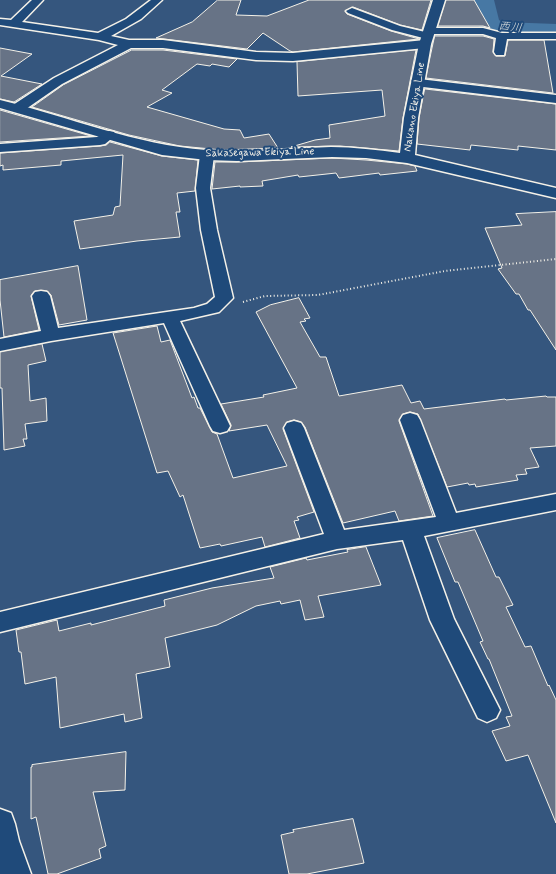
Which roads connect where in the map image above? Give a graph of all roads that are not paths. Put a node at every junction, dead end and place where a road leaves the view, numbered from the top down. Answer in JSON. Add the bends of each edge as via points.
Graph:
{"nodes":[{"id":1,"x":38,"y":0,"type":"edge"},
{"id":2,"x":157,"y":0,"type":"edge"},
{"id":3,"x":439,"y":0,"type":"edge"},
{"id":4,"x":352,"y":11,"type":"dead end"},
{"id":5,"x":0,"y":22,"type":"edge"},
{"id":6,"x":14,"y":24,"type":"junction"},
{"id":7,"x":99,"y":36,"type":"junction"},
{"id":8,"x":502,"y":36,"type":"junction"},
{"id":9,"x":556,"y":36,"type":"edge"},
{"id":10,"x":427,"y":37,"type":"junction"},
{"id":11,"x":129,"y":44,"type":"junction"},
{"id":12,"x":500,"y":52,"type":"dead end"},
{"id":13,"x":419,"y":83,"type":"junction"},
{"id":14,"x":556,"y":99,"type":"edge"},
{"id":15,"x":0,"y":104,"type":"edge"},
{"id":16,"x":18,"y":108,"type":"junction"},
{"id":17,"x":109,"y":135,"type":"junction"},
{"id":18,"x":0,"y":148,"type":"edge"},
{"id":19,"x":208,"y":155,"type":"junction"},
{"id":20,"x":407,"y":158,"type":"junction"},
{"id":21,"x":556,"y":193,"type":"edge"},
{"id":22,"x":41,"y":296,"type":"dead end"},
{"id":23,"x":170,"y":317,"type":"junction"},
{"id":24,"x":51,"y":335,"type":"junction"},
{"id":25,"x":0,"y":345,"type":"edge"},
{"id":26,"x":410,"y":420,"type":"dead end"},
{"id":27,"x":220,"y":426,"type":"dead end"},
{"id":28,"x":294,"y":428,"type":"dead end"},
{"id":29,"x":556,"y":502,"type":"edge"},
{"id":30,"x":449,"y":523,"type":"junction"},
{"id":31,"x":411,"y":530,"type":"junction"},
{"id":32,"x":338,"y":540,"type":"junction"},
{"id":33,"x":0,"y":622,"type":"edge"},
{"id":34,"x":487,"y":710,"type":"dead end"},
{"id":35,"x":0,"y":824,"type":"edge"},
{"id":36,"x":15,"y":874,"type":"edge"}],
"edges":[{"from":1,"to":6,"type":"street"},
{"from":2,"to":7,"type":"street","via":[[112,32]]},
{"from":3,"to":10,"type":"main road","name":"Nakano Ekiya Line"},
{"from":4,"to":10,"type":"street"},
{"from":5,"to":6,"type":"street"},
{"from":6,"to":7,"type":"street"},
{"from":7,"to":11,"type":"street"},
{"from":8,"to":9,"type":"street"},
{"from":8,"to":10,"type":"street","via":[[484,31]]},
{"from":8,"to":12,"type":"street"},
{"from":10,"to":11,"type":"street","via":[[293,57],[256,56],[163,44]]},
{"from":10,"to":13,"type":"main road","name":"Nakano Ekiya Line"},
{"from":11,"to":16,"type":"street","via":[[58,81]]},
{"from":13,"to":14,"type":"street"},
{"from":13,"to":20,"type":"main road","name":"Nakano Ekiya Line","via":[[411,118]]},
{"from":15,"to":16,"type":"main road","name":"Sakasegawa Ekiya Line"},
{"from":16,"to":17,"type":"main road","name":"Sakasegawa Ekiya Line"},
{"from":17,"to":18,"type":"street","via":[[100,141]]},
{"from":17,"to":19,"type":"main road","name":"Sakasegawa Ekiya Line","via":[[162,150]]},
{"from":19,"to":20,"type":"main road","name":"Sakasegawa Ekiya Line","via":[[354,152]]},
{"from":19,"to":23,"type":"street","via":[[203,188],[224,298],[213,308]]},
{"from":20,"to":21,"type":"main road","name":"Nakano Ekiya Line"},
{"from":22,"to":24,"type":"street"},
{"from":23,"to":24,"type":"street"},
{"from":23,"to":27,"type":"street"},
{"from":24,"to":25,"type":"street"},
{"from":26,"to":30,"type":"street"},
{"from":28,"to":32,"type":"street"},
{"from":29,"to":30,"type":"street"},
{"from":30,"to":31,"type":"street"},
{"from":31,"to":32,"type":"street"},
{"from":31,"to":34,"type":"street","via":[[442,620]]},
{"from":32,"to":33,"type":"street"},
{"from":35,"to":36,"type":"main road","via":[[3,841]]}]}
